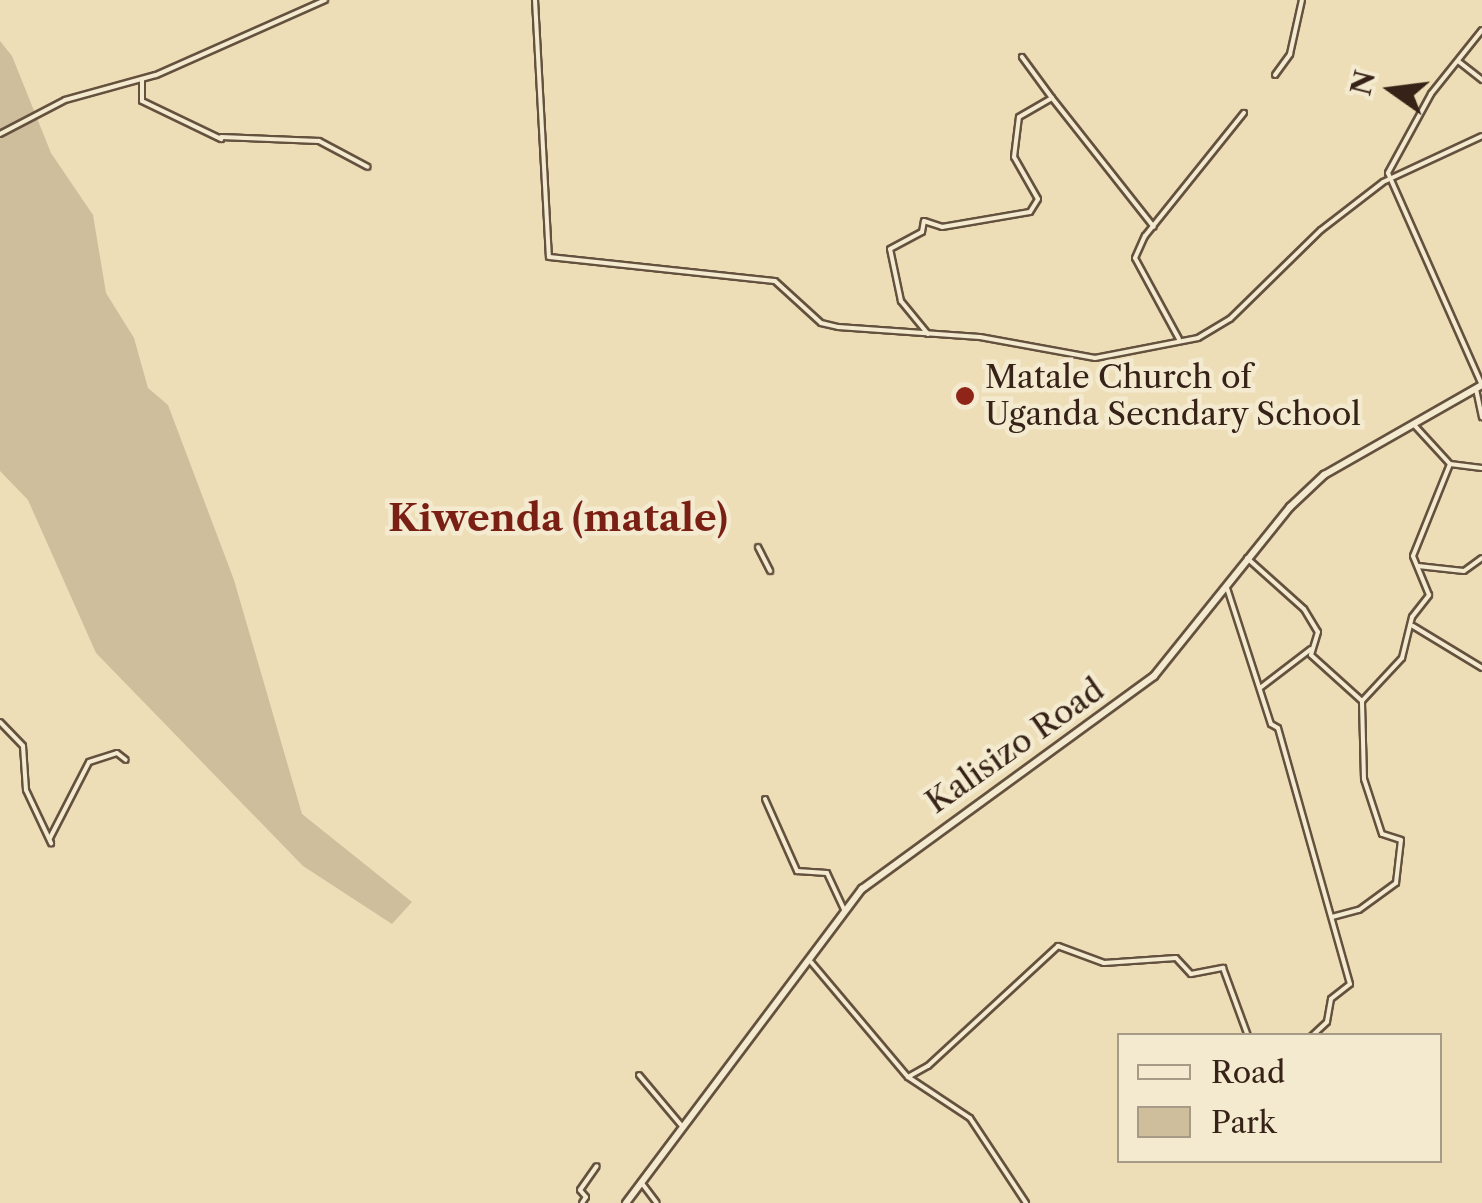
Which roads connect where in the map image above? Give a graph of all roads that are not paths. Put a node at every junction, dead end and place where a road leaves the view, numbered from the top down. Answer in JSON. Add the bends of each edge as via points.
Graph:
{"nodes":[{"id":1,"x":325,"y":0,"type":"edge"},
{"id":2,"x":535,"y":0,"type":"edge"},
{"id":3,"x":1302,"y":0,"type":"edge"},
{"id":4,"x":1482,"y":30,"type":"edge"},
{"id":5,"x":1022,"y":57,"type":"dead end"},
{"id":6,"x":1456,"y":60,"type":"junction"},
{"id":7,"x":1274,"y":75,"type":"dead end"},
{"id":8,"x":142,"y":80,"type":"junction"},
{"id":9,"x":1482,"y":80,"type":"edge"},
{"id":10,"x":1052,"y":98,"type":"junction"},
{"id":11,"x":1244,"y":113,"type":"dead end"},
{"id":12,"x":0,"y":134,"type":"edge"},
{"id":13,"x":1482,"y":136,"type":"edge"},
{"id":14,"x":368,"y":167,"type":"dead end"},
{"id":15,"x":1390,"y":178,"type":"junction"},
{"id":16,"x":1155,"y":228,"type":"junction"},
{"id":17,"x":928,"y":334,"type":"junction"},
{"id":18,"x":1182,"y":341,"type":"junction"},
{"id":19,"x":1480,"y":386,"type":"edge"},
{"id":20,"x":1482,"y":416,"type":"edge"},
{"id":21,"x":1414,"y":422,"type":"junction"},
{"id":22,"x":1450,"y":464,"type":"junction"},
{"id":23,"x":1482,"y":468,"type":"edge"},
{"id":24,"x":758,"y":546,"type":"dead end"},
{"id":25,"x":1247,"y":558,"type":"junction"},
{"id":26,"x":1482,"y":558,"type":"edge"},
{"id":27,"x":1418,"y":566,"type":"junction"},
{"id":28,"x":770,"y":571,"type":"dead end"},
{"id":29,"x":1227,"y":588,"type":"junction"},
{"id":30,"x":1414,"y":626,"type":"junction"},
{"id":31,"x":1310,"y":650,"type":"junction"},
{"id":32,"x":1482,"y":668,"type":"edge"},
{"id":33,"x":1260,"y":688,"type":"junction"},
{"id":34,"x":1362,"y":701,"type":"junction"},
{"id":35,"x":0,"y":722,"type":"edge"},
{"id":36,"x":126,"y":760,"type":"dead end"},
{"id":37,"x":764,"y":798,"type":"dead end"},
{"id":38,"x":844,"y":909,"type":"junction"},
{"id":39,"x":1332,"y":917,"type":"junction"},
{"id":40,"x":814,"y":948,"type":"junction"},
{"id":41,"x":1247,"y":1033,"type":"edge"},
{"id":42,"x":1315,"y":1033,"type":"edge"},
{"id":43,"x":639,"y":1075,"type":"dead end"},
{"id":44,"x":908,"y":1076,"type":"junction"},
{"id":45,"x":683,"y":1126,"type":"junction"},
{"id":46,"x":597,"y":1166,"type":"dead end"},
{"id":47,"x":642,"y":1182,"type":"junction"},
{"id":48,"x":582,"y":1203,"type":"edge"},
{"id":49,"x":626,"y":1203,"type":"edge"},
{"id":50,"x":657,"y":1203,"type":"edge"},
{"id":51,"x":1026,"y":1203,"type":"edge"}],
"edges":[{"from":1,"to":8,"type":"street"},
{"from":2,"to":17,"type":"street","via":[[550,257],[774,282],[825,325]]},
{"from":3,"to":7,"type":"street","via":[[1290,54]]},
{"from":4,"to":6,"type":"street"},
{"from":5,"to":10,"type":"street"},
{"from":6,"to":9,"type":"street"},
{"from":6,"to":15,"type":"street","via":[[1426,101],[1388,170]]},
{"from":8,"to":12,"type":"street","via":[[66,100]]},
{"from":8,"to":14,"type":"street","via":[[142,101],[221,138],[319,141]]},
{"from":10,"to":16,"type":"street"},
{"from":10,"to":17,"type":"street","via":[[1018,117],[1014,156],[1038,199],[1030,212],[942,226],[924,220],[922,232],[890,249],[901,300]]},
{"from":11,"to":16,"type":"street"},
{"from":13,"to":15,"type":"street"},
{"from":15,"to":18,"type":"street","via":[[1322,230],[1230,318]]},
{"from":15,"to":19,"type":"street"},
{"from":16,"to":18,"type":"street","via":[[1135,258]]},
{"from":17,"to":18,"type":"street","via":[[1095,358]]},
{"from":19,"to":20,"type":"street"},
{"from":19,"to":21,"type":"street","name":"Kalisizo Road"},
{"from":21,"to":22,"type":"street"},
{"from":21,"to":25,"type":"street","name":"Kalisizo Road","via":[[1320,478]]},
{"from":22,"to":23,"type":"street"},
{"from":22,"to":27,"type":"street","via":[[1414,554]]},
{"from":24,"to":28,"type":"street"},
{"from":25,"to":29,"type":"street","name":"Kalisizo Road"},
{"from":25,"to":31,"type":"street","via":[[1304,609],[1318,632]]},
{"from":26,"to":27,"type":"street","via":[[1464,571]]},
{"from":27,"to":30,"type":"street","via":[[1430,596],[1412,617]]},
{"from":29,"to":33,"type":"street"},
{"from":29,"to":38,"type":"street","name":"Kalisizo Road","via":[[1180,648],[1122,702],[896,861]]},
{"from":30,"to":32,"type":"street","via":[[1464,651]]},
{"from":30,"to":34,"type":"street","via":[[1402,658]]},
{"from":31,"to":33,"type":"street"},
{"from":31,"to":34,"type":"street"},
{"from":33,"to":39,"type":"street","via":[[1278,728],[1301,828]]},
{"from":34,"to":39,"type":"street","via":[[1364,779],[1382,834],[1400,840],[1396,884],[1359,910]]},
{"from":35,"to":36,"type":"street","via":[[23,746],[26,790],[51,843],[89,762],[117,752]]},
{"from":37,"to":38,"type":"street","via":[[797,871],[828,873]]},
{"from":38,"to":40,"type":"street","name":"Kalisizo Road"},
{"from":39,"to":42,"type":"street","via":[[1350,986],[1332,999],[1327,1022]]},
{"from":40,"to":44,"type":"street","via":[[811,962],[838,1000]]},
{"from":40,"to":45,"type":"street","name":"Kalisizo Road"},
{"from":41,"to":44,"type":"street","via":[[1223,968],[1191,974],[1176,958],[1104,963],[1058,946],[928,1066]]},
{"from":43,"to":45,"type":"street"},
{"from":44,"to":51,"type":"street","via":[[970,1118]]},
{"from":45,"to":47,"type":"street","name":"Kalisizo Road"},
{"from":46,"to":48,"type":"street","via":[[580,1190]]},
{"from":47,"to":49,"type":"street","name":"Kalisizo Road"},
{"from":47,"to":50,"type":"street"}]}
